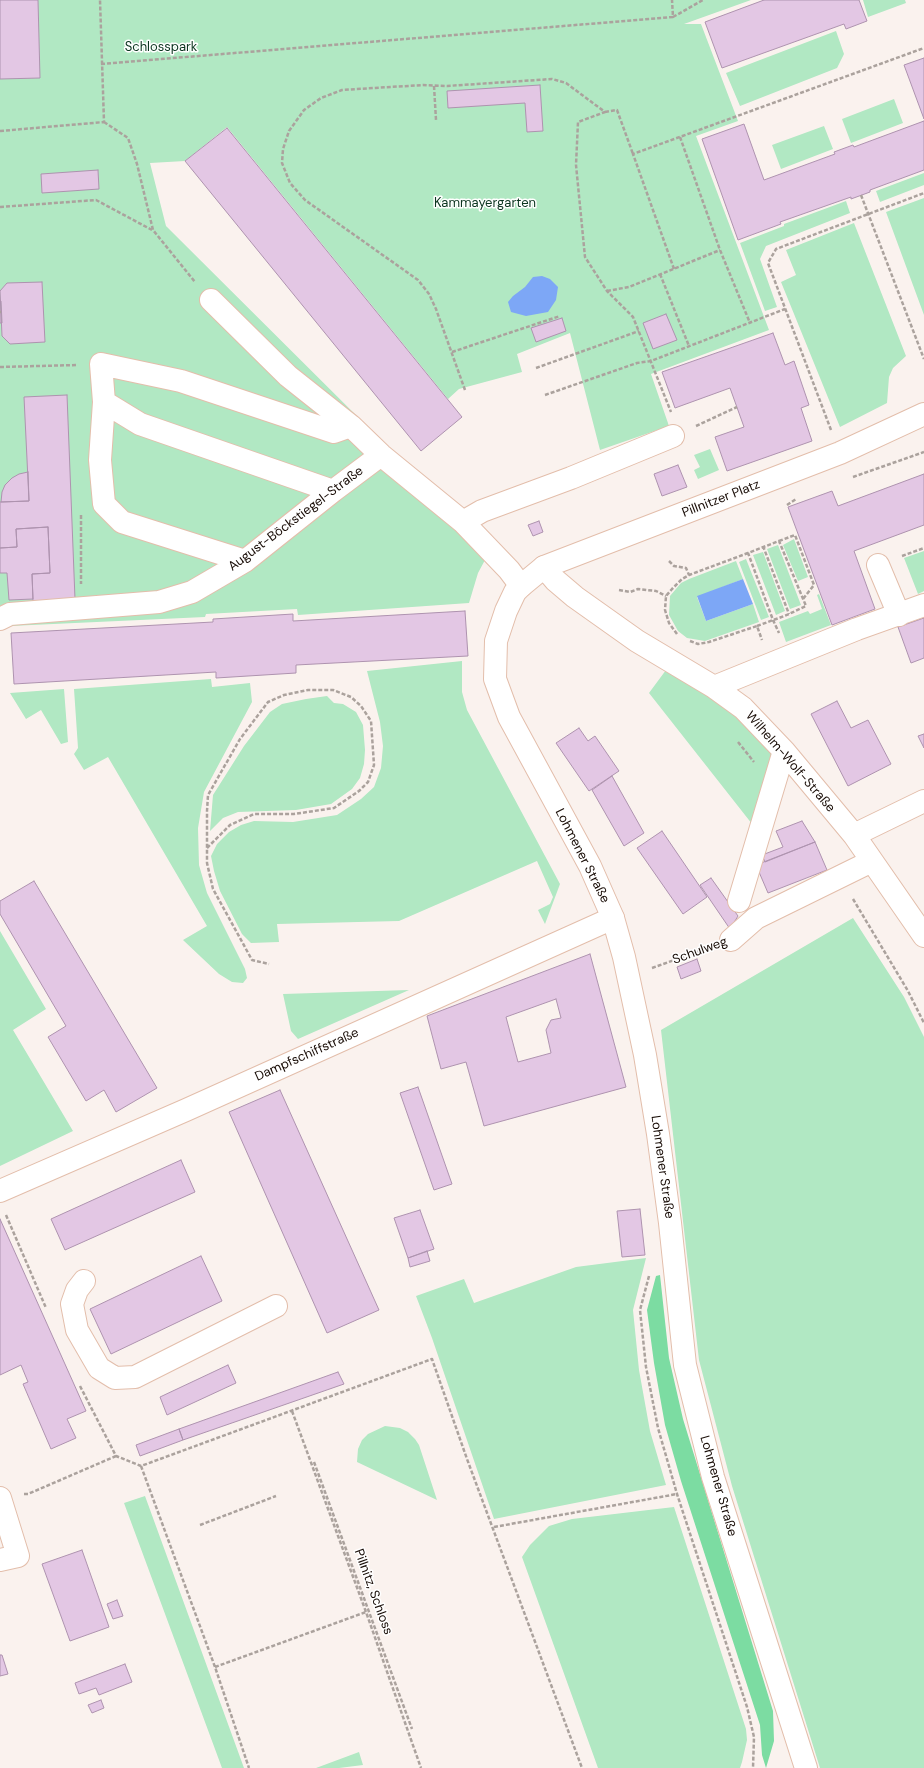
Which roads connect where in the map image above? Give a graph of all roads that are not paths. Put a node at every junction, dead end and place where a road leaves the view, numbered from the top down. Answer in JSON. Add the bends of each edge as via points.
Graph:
{"nodes":[{"id":1,"x":211,"y":300,"type":"road end"},
{"id":2,"x":104,"y":402,"type":"junction"},
{"id":3,"x":924,"y":414,"type":"edge"},
{"id":4,"x":351,"y":426,"type":"junction"},
{"id":5,"x":676,"y":435,"type":"road end"},
{"id":6,"x":381,"y":455,"type":"junction"},
{"id":7,"x":333,"y":491,"type":"junction"},
{"id":8,"x":463,"y":522,"type":"junction"},
{"id":9,"x":246,"y":561,"type":"junction"},
{"id":10,"x":878,"y":565,"type":"dead end"},
{"id":11,"x":544,"y":567,"type":"junction"},
{"id":12,"x":521,"y":586,"type":"junction"},
{"id":13,"x":924,"y":605,"type":"edge"},
{"id":14,"x":899,"y":615,"type":"junction"},
{"id":15,"x":0,"y":619,"type":"edge"},
{"id":16,"x":714,"y":687,"type":"junction"},
{"id":17,"x":784,"y":751,"type":"junction"},
{"id":18,"x":924,"y":801,"type":"edge"},
{"id":19,"x":854,"y":835,"type":"junction"},
{"id":20,"x":872,"y":861,"type":"junction"},
{"id":21,"x":739,"y":901,"type":"dead end"},
{"id":22,"x":612,"y":918,"type":"junction"},
{"id":23,"x":924,"y":936,"type":"edge"},
{"id":24,"x":731,"y":940,"type":"road end"},
{"id":25,"x":0,"y":1191,"type":"edge"},
{"id":26,"x":84,"y":1281,"type":"dead end"},
{"id":27,"x":276,"y":1306,"type":"dead end"},
{"id":28,"x":10,"y":1496,"type":"edge"},
{"id":29,"x":0,"y":1560,"type":"edge"},
{"id":30,"x":806,"y":1768,"type":"edge"}],
"edges":[{"from":1,"to":4,"type":"street","via":[[288,376]]},
{"from":2,"to":4,"type":"street","via":[[102,364],[181,381],[334,432]]},
{"from":2,"to":7,"type":"street","via":[[140,424]]},
{"from":2,"to":9,"type":"street","via":[[100,460],[104,504],[122,522]]},
{"from":3,"to":11,"type":"street","name":"Pillnitzer Platz","via":[[840,453]]},
{"from":4,"to":6,"type":"street"},
{"from":5,"to":8,"type":"street","via":[[482,511]]},
{"from":6,"to":7,"type":"street","name":"August-Böckstiegel-Straße"},
{"from":6,"to":8,"type":"street"},
{"from":7,"to":9,"type":"street","name":"August-Böckstiegel-Straße"},
{"from":8,"to":12,"type":"street"},
{"from":9,"to":15,"type":"street","name":"August-Böckstiegel-Straße","via":[[192,592],[159,602],[10,614]]},
{"from":10,"to":14,"type":"street"},
{"from":11,"to":12,"type":"street","name":"Pillnitzer Platz"},
{"from":11,"to":16,"type":"street","name":"Wilhelm-Wolf-Straße","via":[[575,597],[637,641]]},
{"from":12,"to":22,"type":"street","name":"Lohmener Straße","via":[[506,611],[496,641],[495,679],[509,717],[590,866]]},
{"from":13,"to":14,"type":"street"},
{"from":14,"to":16,"type":"street","via":[[857,629]]},
{"from":16,"to":17,"type":"street","name":"Wilhelm-Wolf-Straße","via":[[742,708]]},
{"from":17,"to":19,"type":"street","name":"Wilhelm-Wolf-Straße"},
{"from":17,"to":21,"type":"street"},
{"from":18,"to":19,"type":"street"},
{"from":19,"to":20,"type":"street","name":"Wilhelm-Wolf-Straße"},
{"from":20,"to":23,"type":"street","name":"Wilhelm-Wolf-Straße"},
{"from":20,"to":24,"type":"street","name":"Schulweg","via":[[756,918]]},
{"from":22,"to":25,"type":"street","name":"Dampfschiffstraße"},
{"from":22,"to":30,"type":"street","name":"Lohmener Straße","via":[[630,976],[658,1134],[685,1365],[713,1477]]},
{"from":26,"to":27,"type":"street","via":[[77,1290],[72,1304],[77,1330],[99,1368],[115,1378],[135,1377]]},
{"from":28,"to":29,"type":"street","via":[[18,1556]]}]}
